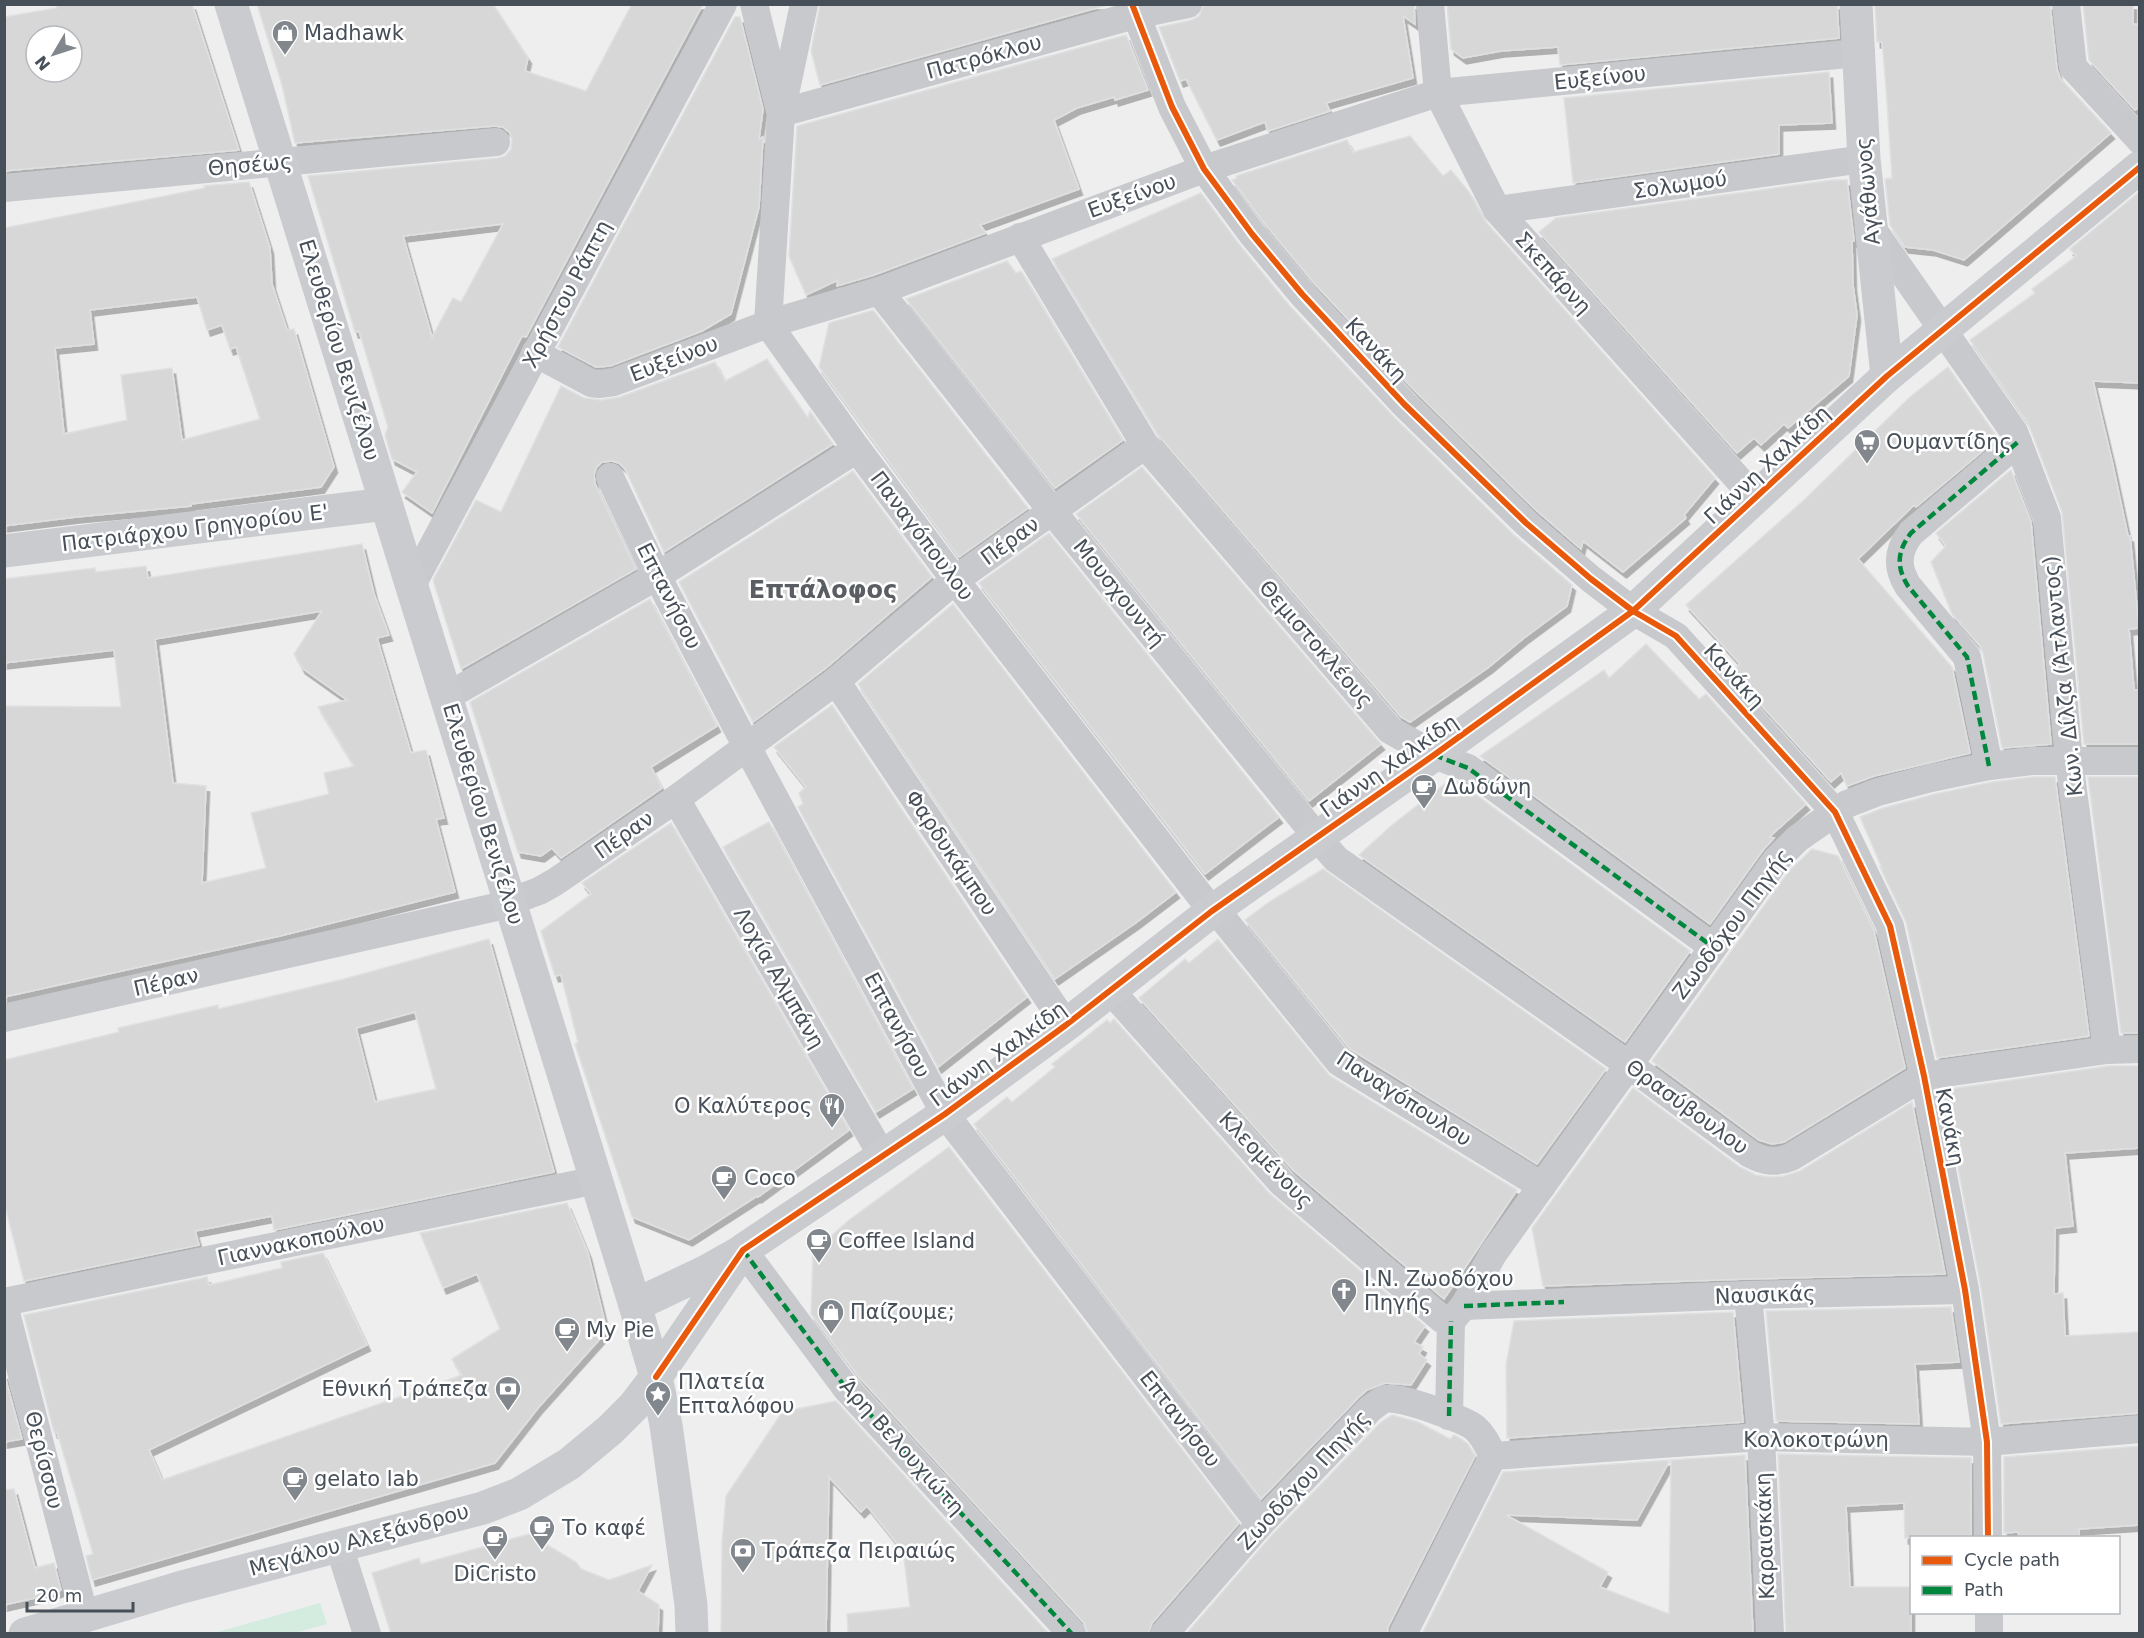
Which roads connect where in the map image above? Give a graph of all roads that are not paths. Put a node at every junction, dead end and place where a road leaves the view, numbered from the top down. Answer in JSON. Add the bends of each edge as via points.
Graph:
{"nodes":[{"id":1,"x":231,"y":4,"type":"edge"},
{"id":2,"x":723,"y":4,"type":"edge"},
{"id":3,"x":754,"y":4,"type":"edge"},
{"id":4,"x":804,"y":4,"type":"edge"},
{"id":5,"x":1188,"y":4,"type":"edge"},
{"id":6,"x":1430,"y":4,"type":"edge"},
{"id":7,"x":1856,"y":4,"type":"edge"},
{"id":8,"x":2066,"y":4,"type":"edge"},
{"id":9,"x":1133,"y":10,"type":"edge"},
{"id":10,"x":1858,"y":53,"type":"junction"},
{"id":11,"x":1438,"y":93,"type":"junction"},
{"id":12,"x":781,"y":112,"type":"junction"},
{"id":13,"x":2139,"y":140,"type":"edge"},
{"id":14,"x":496,"y":142,"type":"dead end"},
{"id":15,"x":1864,"y":159,"type":"junction"},
{"id":16,"x":280,"y":163,"type":"junction"},
{"id":17,"x":2139,"y":167,"type":"edge"},
{"id":18,"x":1204,"y":169,"type":"junction"},
{"id":19,"x":4,"y":188,"type":"edge"},
{"id":20,"x":1497,"y":210,"type":"junction"},
{"id":21,"x":1871,"y":227,"type":"junction"},
{"id":22,"x":1020,"y":237,"type":"junction"},
{"id":23,"x":879,"y":291,"type":"junction"},
{"id":24,"x":768,"y":324,"type":"junction"},
{"id":25,"x":1943,"y":329,"type":"junction"},
{"id":26,"x":535,"y":353,"type":"junction"},
{"id":27,"x":1887,"y":376,"type":"junction"},
{"id":28,"x":2018,"y":442,"type":"junction"},
{"id":29,"x":1145,"y":446,"type":"junction"},
{"id":30,"x":857,"y":449,"type":"junction"},
{"id":31,"x":610,"y":477,"type":"dead end"},
{"id":32,"x":1756,"y":499,"type":"junction"},
{"id":33,"x":386,"y":504,"type":"junction"},
{"id":34,"x":1052,"y":511,"type":"junction"},
{"id":35,"x":4,"y":551,"type":"edge"},
{"id":36,"x":657,"y":576,"type":"junction"},
{"id":37,"x":955,"y":580,"type":"junction"},
{"id":38,"x":412,"y":585,"type":"junction"},
{"id":39,"x":1633,"y":610,"type":"junction"},
{"id":40,"x":836,"y":681,"type":"junction"},
{"id":41,"x":446,"y":697,"type":"junction"},
{"id":42,"x":746,"y":746,"type":"junction"},
{"id":43,"x":1434,"y":755,"type":"junction"},
{"id":44,"x":2069,"y":760,"type":"junction"},
{"id":45,"x":2139,"y":761,"type":"edge"},
{"id":46,"x":1989,"y":766,"type":"junction"},
{"id":47,"x":676,"y":799,"type":"junction"},
{"id":48,"x":1835,"y":812,"type":"junction"},
{"id":49,"x":1317,"y":837,"type":"junction"},
{"id":50,"x":511,"y":903,"type":"junction"},
{"id":51,"x":1214,"y":910,"type":"junction"},
{"id":52,"x":1713,"y":947,"type":"junction"},
{"id":53,"x":1111,"y":991,"type":"junction"},
{"id":54,"x":4,"y":1018,"type":"edge"},
{"id":55,"x":1066,"y":1025,"type":"junction"},
{"id":56,"x":2139,"y":1049,"type":"edge"},
{"id":57,"x":2107,"y":1050,"type":"junction"},
{"id":58,"x":1629,"y":1065,"type":"junction"},
{"id":59,"x":1924,"y":1076,"type":"junction"},
{"id":60,"x":945,"y":1114,"type":"junction"},
{"id":61,"x":883,"y":1156,"type":"junction"},
{"id":62,"x":597,"y":1180,"type":"junction"},
{"id":63,"x":1542,"y":1186,"type":"junction"},
{"id":64,"x":743,"y":1250,"type":"junction"},
{"id":65,"x":1965,"y":1290,"type":"junction"},
{"id":66,"x":1748,"y":1295,"type":"junction"},
{"id":67,"x":4,"y":1304,"type":"edge"},
{"id":68,"x":635,"y":1305,"type":"junction"},
{"id":69,"x":1457,"y":1313,"type":"junction"},
{"id":70,"x":656,"y":1377,"type":"junction"},
{"id":71,"x":1449,"y":1416,"type":"junction"},
{"id":72,"x":2139,"y":1429,"type":"edge"},
{"id":73,"x":1761,"y":1437,"type":"junction"},
{"id":74,"x":1987,"y":1442,"type":"junction"},
{"id":75,"x":1492,"y":1456,"type":"junction"},
{"id":76,"x":1260,"y":1524,"type":"junction"},
{"id":77,"x":1988,"y":1536,"type":"edge"},
{"id":78,"x":339,"y":1546,"type":"junction"},
{"id":79,"x":84,"y":1614,"type":"junction"},
{"id":80,"x":1989,"y":1614,"type":"edge"},
{"id":81,"x":25,"y":1634,"type":"edge"},
{"id":82,"x":367,"y":1634,"type":"edge"},
{"id":83,"x":692,"y":1634,"type":"edge"},
{"id":84,"x":1072,"y":1634,"type":"edge"},
{"id":85,"x":1164,"y":1634,"type":"edge"},
{"id":86,"x":1403,"y":1634,"type":"edge"},
{"id":87,"x":1770,"y":1634,"type":"edge"},
{"id":88,"x":1989,"y":1634,"type":"edge"}],
"edges":[{"from":1,"to":16,"type":"street","name":"Ελευθερίου Βενιζέλου"},
{"from":2,"to":26,"type":"street","name":"Χρήστου Ράπτη"},
{"from":3,"to":12,"type":"street"},
{"from":4,"to":12,"type":"street"},
{"from":5,"to":9,"type":"street","name":"Πατρόκλου"},
{"from":6,"to":11,"type":"street","name":"Σκεπάρνη"},
{"from":7,"to":10,"type":"street","name":"Αγάθωνος"},
{"from":8,"to":13,"type":"street","via":[[2073,67]]},
{"from":9,"to":12,"type":"street","name":"Πατρόκλου"},
{"from":9,"to":18,"type":"street","name":"Κανάκη","via":[[1172,107]]},
{"from":10,"to":11,"type":"street","name":"Ευξείνου"},
{"from":10,"to":15,"type":"street","name":"Αγάθωνος"},
{"from":11,"to":18,"type":"street","name":"Ευξείνου"},
{"from":11,"to":20,"type":"street","name":"Σκεπάρνη"},
{"from":12,"to":24,"type":"street"},
{"from":14,"to":16,"type":"street","name":"Θησέως"},
{"from":15,"to":20,"type":"street","name":"Σολωμού"},
{"from":15,"to":21,"type":"street","name":"Αγάθωνος"},
{"from":16,"to":19,"type":"street","name":"Θησέως"},
{"from":16,"to":33,"type":"street","name":"Ελευθερίου Βενιζέλου"},
{"from":17,"to":25,"type":"street","name":"Γιάννη Χαλκίδη"},
{"from":18,"to":22,"type":"street","name":"Ευξείνου"},
{"from":18,"to":39,"type":"street","name":"Κανάκη","via":[[1302,294],[1404,404],[1526,523]]},
{"from":20,"to":32,"type":"street","name":"Σκεπάρνη"},
{"from":21,"to":25,"type":"street","name":"Κων. Δίλζα (Άτλαντος)"},
{"from":21,"to":27,"type":"street","name":"Αγάθωνος"},
{"from":22,"to":23,"type":"street","name":"Ευξείνου"},
{"from":22,"to":29,"type":"street","name":"Θεμιστοκλέους"},
{"from":23,"to":24,"type":"street","name":"Ευξείνου"},
{"from":23,"to":34,"type":"street","name":"Μουσχουντή"},
{"from":24,"to":26,"type":"street","name":"Ευξείνου","via":[[606,384],[591,383]]},
{"from":24,"to":30,"type":"street","name":"Παναγόπουλου"},
{"from":25,"to":27,"type":"street","name":"Γιάννη Χαλκίδη"},
{"from":25,"to":28,"type":"street","name":"Κων. Δίλζα (Άτλαντος)"},
{"from":26,"to":38,"type":"street","name":"Χρήστου Ράπτη"},
{"from":27,"to":32,"type":"street","name":"Γιάννη Χαλκίδη"},
{"from":28,"to":44,"type":"street","name":"Κων. Δίλζα (Άτλαντος)","via":[[2048,518]]},
{"from":28,"to":46,"type":"street","via":[[1911,533],[1899,553],[1902,576],[1908,586],[1967,657]]},
{"from":29,"to":34,"type":"street","name":"Πέραν"},
{"from":29,"to":43,"type":"street","name":"Θεμιστοκλέους","via":[[1390,730]]},
{"from":30,"to":36,"type":"street"},
{"from":30,"to":37,"type":"street","name":"Παναγόπουλου"},
{"from":31,"to":36,"type":"street","name":"Επτανήσου"},
{"from":32,"to":39,"type":"street","name":"Γιάννη Χαλκίδη"},
{"from":33,"to":35,"type":"street","name":"Πατριάρχου Γρηγορίου Ε'"},
{"from":33,"to":38,"type":"street","name":"Ελευθερίου Βενιζέλου"},
{"from":34,"to":37,"type":"street","name":"Πέραν"},
{"from":34,"to":49,"type":"street","name":"Μουσχουντή"},
{"from":36,"to":41,"type":"street"},
{"from":36,"to":42,"type":"street","name":"Επτανήσου"},
{"from":37,"to":40,"type":"street","name":"Πέραν"},
{"from":37,"to":51,"type":"street","name":"Παναγόπουλου"},
{"from":38,"to":41,"type":"street","name":"Ελευθερίου Βενιζέλου"},
{"from":39,"to":43,"type":"street","name":"Γιάννη Χαλκίδη"},
{"from":39,"to":48,"type":"street","name":"Κανάκη","via":[[1676,636]]},
{"from":40,"to":42,"type":"street","name":"Πέραν"},
{"from":40,"to":55,"type":"street","name":"Φαρδυκάμπου"},
{"from":41,"to":50,"type":"street","name":"Ελευθερίου Βενιζέλου"},
{"from":42,"to":47,"type":"street","name":"Πέραν"},
{"from":42,"to":60,"type":"street","name":"Επτανήσου"},
{"from":43,"to":49,"type":"street","name":"Γιάννη Χαλκίδη"},
{"from":43,"to":52,"type":"street","name":"Θεμιστοκλέους","via":[[1468,768]]},
{"from":44,"to":45,"type":"street","name":"Ζωοδόχου Πηγής"},
{"from":44,"to":46,"type":"street","name":"Ζωοδόχου Πηγής"},
{"from":44,"to":57,"type":"street","name":"Κων. Δίλζα (Άτλαντος)"},
{"from":46,"to":48,"type":"street","name":"Ζωοδόχου Πηγής","via":[[1878,792]]},
{"from":47,"to":50,"type":"street","name":"Πέραν","via":[[555,882]]},
{"from":47,"to":61,"type":"street","name":"Λοχία Αλμπάνη"},
{"from":48,"to":52,"type":"street","name":"Ζωοδόχου Πηγής","via":[[1797,839],[1776,860]]},
{"from":48,"to":59,"type":"street","name":"Κανάκη","via":[[1890,926]]},
{"from":49,"to":51,"type":"street","name":"Γιάννη Χαλκίδη"},
{"from":49,"to":58,"type":"street","name":"Θρασύβουλου","via":[[1336,858]]},
{"from":50,"to":54,"type":"street","name":"Πέραν"},
{"from":50,"to":62,"type":"street","name":"Ελευθερίου Βενιζέλου"},
{"from":51,"to":53,"type":"street","name":"Γιάννη Χαλκίδη"},
{"from":51,"to":63,"type":"street","name":"Παναγόπουλου","via":[[1340,1062]]},
{"from":52,"to":58,"type":"street","name":"Ζωοδόχου Πηγής"},
{"from":53,"to":55,"type":"street","name":"Γιάννη Χαλκίδη"},
{"from":53,"to":69,"type":"street","name":"Κλεομένους","via":[[1281,1182],[1442,1319]]},
{"from":55,"to":60,"type":"street","name":"Γιάννη Χαλκίδη"},
{"from":56,"to":57,"type":"street","name":"Θρασύβουλου"},
{"from":57,"to":59,"type":"street","name":"Θρασύβουλου"},
{"from":58,"to":59,"type":"street","name":"Θρασύβουλου","via":[[1750,1154],[1770,1161],[1791,1157]]},
{"from":58,"to":63,"type":"street","name":"Ζωοδόχου Πηγής"},
{"from":59,"to":65,"type":"street","name":"Κανάκη"},
{"from":60,"to":61,"type":"street","name":"Γιάννη Χαλκίδη"},
{"from":60,"to":76,"type":"street","name":"Επτανήσου"},
{"from":61,"to":64,"type":"street","name":"Γιάννη Χαλκίδη"},
{"from":62,"to":67,"type":"street","name":"Γιαννακοπούλου"},
{"from":62,"to":68,"type":"street","name":"Ελευθερίου Βενιζέλου"},
{"from":63,"to":69,"type":"street","name":"Ζωοδόχου Πηγής"},
{"from":64,"to":68,"type":"street"},
{"from":64,"to":70,"type":"street","name":"Γιάννη Χαλκίδη"},
{"from":64,"to":84,"type":"street","name":"Άρη Βελουχιώτη","via":[[846,1388]]},
{"from":65,"to":66,"type":"street","name":"Ναυσικάς"},
{"from":65,"to":74,"type":"street","name":"Κανάκη"},
{"from":66,"to":69,"type":"street","name":"Ναυσικάς","via":[[1564,1302]]},
{"from":66,"to":73,"type":"street","name":"Καραισκάκη"},
{"from":67,"to":79,"type":"street","name":"Θερίσσου"},
{"from":68,"to":70,"type":"street","name":"Ελευθερίου Βενιζέλου"},
{"from":69,"to":71,"type":"street"},
{"from":70,"to":78,"type":"street","name":"Μεγάλου Αλεξάνδρου","via":[[634,1406],[592,1446],[519,1494]]},
{"from":70,"to":83,"type":"street","name":"Ελευθερίου Βενιζέλου","via":[[666,1425]]},
{"from":71,"to":75,"type":"street","name":"Ζωοδόχου Πηγής","via":[[1474,1427]]},
{"from":71,"to":76,"type":"street","name":"Ζωοδόχου Πηγής","via":[[1396,1399],[1378,1403]]},
{"from":72,"to":74,"type":"street","name":"Κολοκοτρώνη"},
{"from":73,"to":74,"type":"street","name":"Κολοκοτρώνη"},
{"from":73,"to":75,"type":"street","name":"Κολοκοτρώνη"},
{"from":73,"to":87,"type":"street","name":"Καραισκάκη"},
{"from":74,"to":77,"type":"street","name":"Κανάκη"},
{"from":75,"to":86,"type":"street"},
{"from":76,"to":85,"type":"street","name":"Ζωοδόχου Πηγής"},
{"from":78,"to":79,"type":"street","name":"Μεγάλου Αλεξάνδρου"},
{"from":78,"to":82,"type":"street"},
{"from":79,"to":81,"type":"street","name":"Μεγάλου Αλεξάνδρου"},
{"from":80,"to":88,"type":"street"}]}
